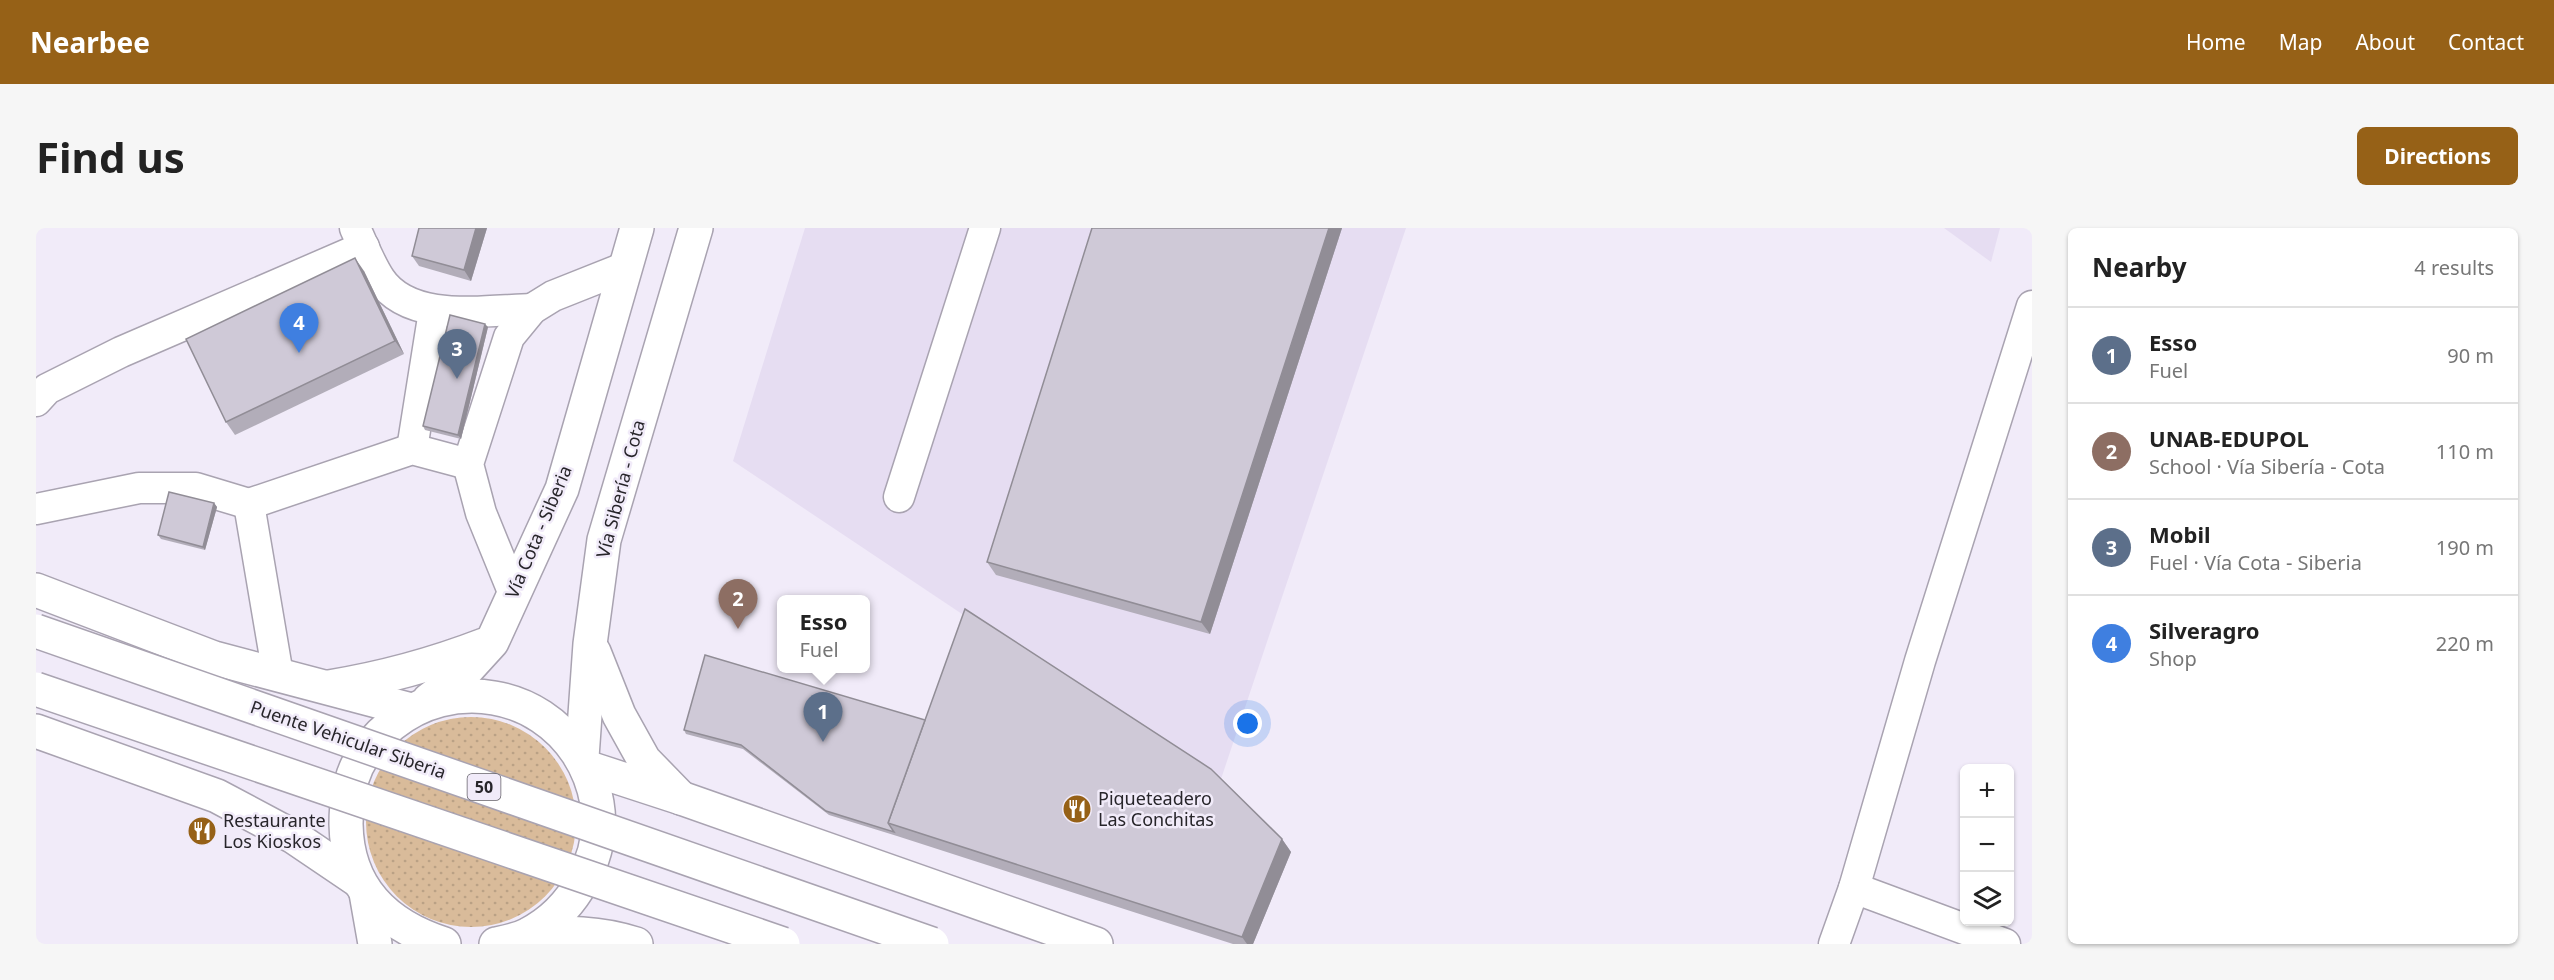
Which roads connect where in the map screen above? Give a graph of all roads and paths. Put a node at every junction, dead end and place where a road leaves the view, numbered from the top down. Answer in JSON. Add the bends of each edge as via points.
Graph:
{"nodes":[{"id":1,"x":637,"y":228,"type":"edge"},
{"id":2,"x":696,"y":228,"type":"edge"},
{"id":3,"x":986,"y":228,"type":"edge"},
{"id":4,"x":360,"y":237,"type":"edge"},
{"id":5,"x":627,"y":267,"type":"junction"},
{"id":6,"x":2032,"y":306,"type":"edge"},
{"id":7,"x":532,"y":309,"type":"junction"},
{"id":8,"x":435,"y":311,"type":"junction"},
{"id":9,"x":36,"y":401,"type":"edge"},
{"id":10,"x":412,"y":449,"type":"junction"},
{"id":11,"x":468,"y":464,"type":"junction"},
{"id":12,"x":899,"y":497,"type":"dead end"},
{"id":13,"x":249,"y":504,"type":"junction"},
{"id":14,"x":36,"y":508,"type":"edge"},
{"id":15,"x":36,"y":590,"type":"edge"},
{"id":16,"x":514,"y":594,"type":"junction"},
{"id":17,"x":36,"y":631,"type":"edge"},
{"id":18,"x":492,"y":642,"type":"junction"},
{"id":19,"x":590,"y":644,"type":"junction"},
{"id":20,"x":278,"y":675,"type":"junction"},
{"id":21,"x":329,"y":687,"type":"junction"},
{"id":22,"x":36,"y":689,"type":"edge"},
{"id":23,"x":417,"y":707,"type":"junction"},
{"id":24,"x":39,"y":735,"type":"edge"},
{"id":25,"x":584,"y":762,"type":"junction"},
{"id":26,"x":681,"y":798,"type":"junction"},
{"id":27,"x":363,"y":887,"type":"junction"},
{"id":28,"x":1854,"y":888,"type":"junction"},
{"id":29,"x":513,"y":940,"type":"edge"},
{"id":30,"x":375,"y":944,"type":"edge"},
{"id":31,"x":444,"y":944,"type":"edge"},
{"id":32,"x":636,"y":944,"type":"edge"},
{"id":33,"x":783,"y":944,"type":"edge"},
{"id":34,"x":932,"y":944,"type":"edge"},
{"id":35,"x":1096,"y":944,"type":"edge"},
{"id":36,"x":1834,"y":944,"type":"edge"},
{"id":37,"x":2006,"y":944,"type":"edge"}],
"edges":[{"from":1,"to":5,"type":"main road","name":"Vía Cota - Siberia"},
{"from":2,"to":19,"type":"main road","name":"Vía Sibería - Cota","via":[[604,540]]},
{"from":3,"to":12,"type":"lane"},
{"from":4,"to":8,"type":"lane","via":[[380,280],[403,301]]},
{"from":4,"to":9,"type":"lane","via":[[47,389]]},
{"from":5,"to":7,"type":"lane","via":[[553,296]]},
{"from":5,"to":16,"type":"main road","name":"Vía Cota - Siberia","via":[[562,489]]},
{"from":6,"to":28,"type":"lane","via":[[1920,661]]},
{"from":7,"to":8,"type":"lane"},
{"from":7,"to":11,"type":"lane","via":[[508,337]]},
{"from":8,"to":10,"type":"lane"},
{"from":10,"to":11,"type":"lane"},
{"from":10,"to":13,"type":"lane"},
{"from":11,"to":16,"type":"lane","via":[[481,513]]},
{"from":13,"to":14,"type":"lane","via":[[196,488],[139,488]]},
{"from":13,"to":20,"type":"lane"},
{"from":15,"to":20,"type":"main road","via":[[214,658]]},
{"from":16,"to":18,"type":"main road","name":"Vía Cota - Siberia"},
{"from":17,"to":34,"type":"main road","name":"Puente Vehicular Siberia","number":"50","bridge":true},
{"from":18,"to":21,"type":"main road","via":[[430,666]]},
{"from":18,"to":23,"type":"main road","name":"Vía Cota - Siberia","via":[[461,676]]},
{"from":19,"to":25,"type":"main road","name":"Vía Sibería - Cota"},
{"from":19,"to":26,"type":"main road","via":[[619,715],[644,760]]},
{"from":20,"to":21,"type":"main road"},
{"from":21,"to":23,"type":"main road"},
{"from":22,"to":33,"type":"main road","bridge":true},
{"from":23,"to":25,"type":"main road","via":[[459,695],[495,697],[521,705],[559,729]]},
{"from":23,"to":27,"type":"main road","name":"Vía Cota - Siberia","via":[[380,734],[357,767],[346,805],[346,844]]},
{"from":24,"to":27,"type":"main road","via":[[217,796],[294,837]]},
{"from":25,"to":26,"type":"main road"},
{"from":25,"to":29,"type":"main road","via":[[597,805],[597,824],[596,844],[584,880],[560,911]]},
{"from":26,"to":35,"type":"main road"},
{"from":27,"to":30,"type":"main road"},
{"from":27,"to":31,"type":"main road","via":[[389,918],[417,936]]},
{"from":28,"to":36,"type":"lane"},
{"from":28,"to":37,"type":"lane"},
{"from":29,"to":32,"type":"main road","via":[[564,932],[597,934]]}]}
